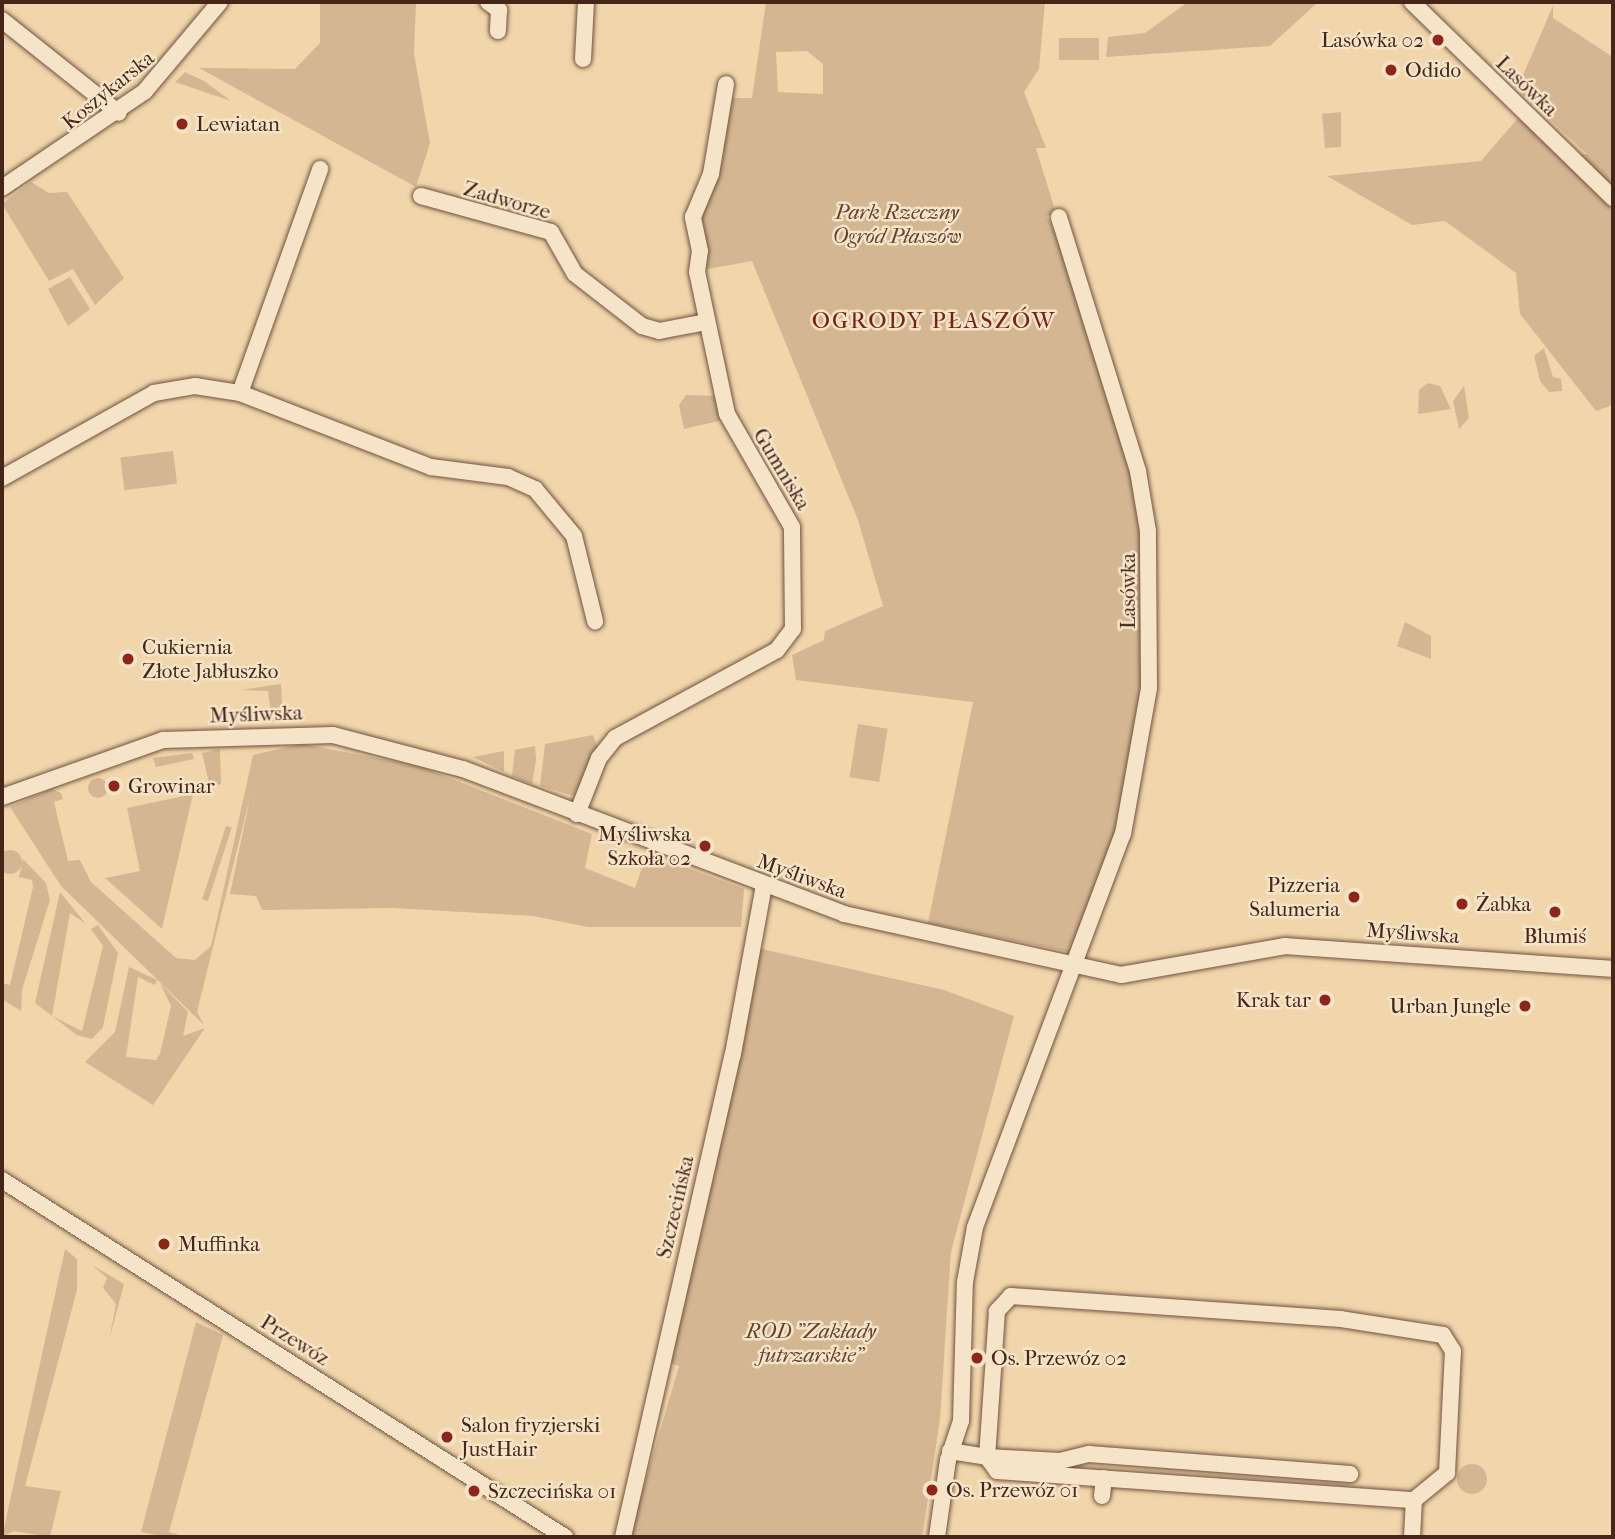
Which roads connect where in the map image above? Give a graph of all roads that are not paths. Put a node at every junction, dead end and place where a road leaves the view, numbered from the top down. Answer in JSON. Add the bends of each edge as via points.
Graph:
{"nodes":[{"id":1,"x":220,"y":2,"type":"edge"},
{"id":2,"x":514,"y":2,"type":"edge"},
{"id":3,"x":586,"y":2,"type":"edge"},
{"id":4,"x":1412,"y":2,"type":"edge"},
{"id":5,"x":493,"y":6,"type":"edge"},
{"id":6,"x":2,"y":20,"type":"edge"},
{"id":7,"x":498,"y":31,"type":"dead end"},
{"id":8,"x":583,"y":59,"type":"dead end"},
{"id":9,"x":726,"y":84,"type":"dead end"},
{"id":10,"x":118,"y":113,"type":"junction"},
{"id":11,"x":320,"y":169,"type":"dead end"},
{"id":12,"x":2,"y":188,"type":"edge"},
{"id":13,"x":421,"y":196,"type":"dead end"},
{"id":14,"x":1613,"y":198,"type":"edge"},
{"id":15,"x":1059,"y":217,"type":"dead end"},
{"id":16,"x":707,"y":322,"type":"junction"},
{"id":17,"x":240,"y":393,"type":"junction"},
{"id":18,"x":2,"y":478,"type":"edge"},
{"id":19,"x":595,"y":621,"type":"dead end"},
{"id":20,"x":2,"y":797,"type":"edge"},
{"id":21,"x":577,"y":814,"type":"junction"},
{"id":22,"x":764,"y":885,"type":"junction"},
{"id":23,"x":1070,"y":965,"type":"junction"},
{"id":24,"x":1613,"y":968,"type":"edge"},
{"id":25,"x":2,"y":1180,"type":"edge"},
{"id":26,"x":950,"y":1451,"type":"junction"},
{"id":27,"x":987,"y":1457,"type":"junction"},
{"id":28,"x":1276,"y":1468,"type":"junction"},
{"id":29,"x":1350,"y":1474,"type":"dead end"},
{"id":30,"x":1104,"y":1478,"type":"junction"},
{"id":31,"x":1275,"y":1491,"type":"junction"},
{"id":32,"x":1102,"y":1496,"type":"dead end"},
{"id":33,"x":1414,"y":1500,"type":"junction"},
{"id":34,"x":565,"y":1537,"type":"edge"},
{"id":35,"x":623,"y":1537,"type":"edge"},
{"id":36,"x":937,"y":1537,"type":"edge"},
{"id":37,"x":1412,"y":1537,"type":"edge"}],
"edges":[{"from":1,"to":10,"type":"street","name":"Koszykarska","via":[[177,59]]},
{"from":2,"to":5,"type":"street"},
{"from":3,"to":8,"type":"street"},
{"from":4,"to":14,"type":"street","name":"Lasówka"},
{"from":5,"to":7,"type":"street"},
{"from":6,"to":10,"type":"street"},
{"from":9,"to":16,"type":"street","name":"Gumniska","via":[[711,174],[693,217]]},
{"from":10,"to":12,"type":"street","name":"Koszykarska"},
{"from":11,"to":17,"type":"street"},
{"from":13,"to":16,"type":"street","name":"Zadworze","via":[[551,232],[575,274],[642,326],[659,331]]},
{"from":15,"to":23,"type":"street","name":"Lasówka","via":[[1127,423],[1148,531],[1149,688],[1137,779],[1123,834]]},
{"from":16,"to":21,"type":"street","name":"Gumniska","via":[[732,425],[792,527],[793,629],[777,650],[615,738],[598,758]]},
{"from":17,"to":18,"type":"street","via":[[195,386],[154,393]]},
{"from":17,"to":19,"type":"street","via":[[431,467],[508,477],[535,489],[574,536]]},
{"from":20,"to":21,"type":"street","name":"Myśliwska","via":[[163,740],[293,732],[413,753]]},
{"from":21,"to":22,"type":"street","name":"Myśliwska"},
{"from":22,"to":23,"type":"street","name":"Myśliwska","via":[[844,914]]},
{"from":22,"to":35,"type":"street","name":"Szczecińska","via":[[733,1054]]},
{"from":23,"to":24,"type":"street","name":"Myśliwska","via":[[1130,975],[1285,946]]},
{"from":23,"to":26,"type":"street","name":"Lasówka","via":[[975,1227],[965,1282],[961,1421]]},
{"from":25,"to":34,"type":"street","name":"Przewóz"},
{"from":26,"to":27,"type":"street"},
{"from":26,"to":36,"type":"street","name":"Lasówka"},
{"from":27,"to":28,"type":"street","via":[[1060,1461],[1089,1454]]},
{"from":27,"to":30,"type":"street","via":[[997,1471]]},
{"from":27,"to":33,"type":"street","via":[[998,1311],[1011,1296],[1341,1320],[1450,1341],[1447,1473]]},
{"from":28,"to":29,"type":"street"},
{"from":28,"to":31,"type":"street"},
{"from":30,"to":31,"type":"street"},
{"from":30,"to":32,"type":"street"},
{"from":31,"to":33,"type":"street"},
{"from":33,"to":37,"type":"street"}]}
